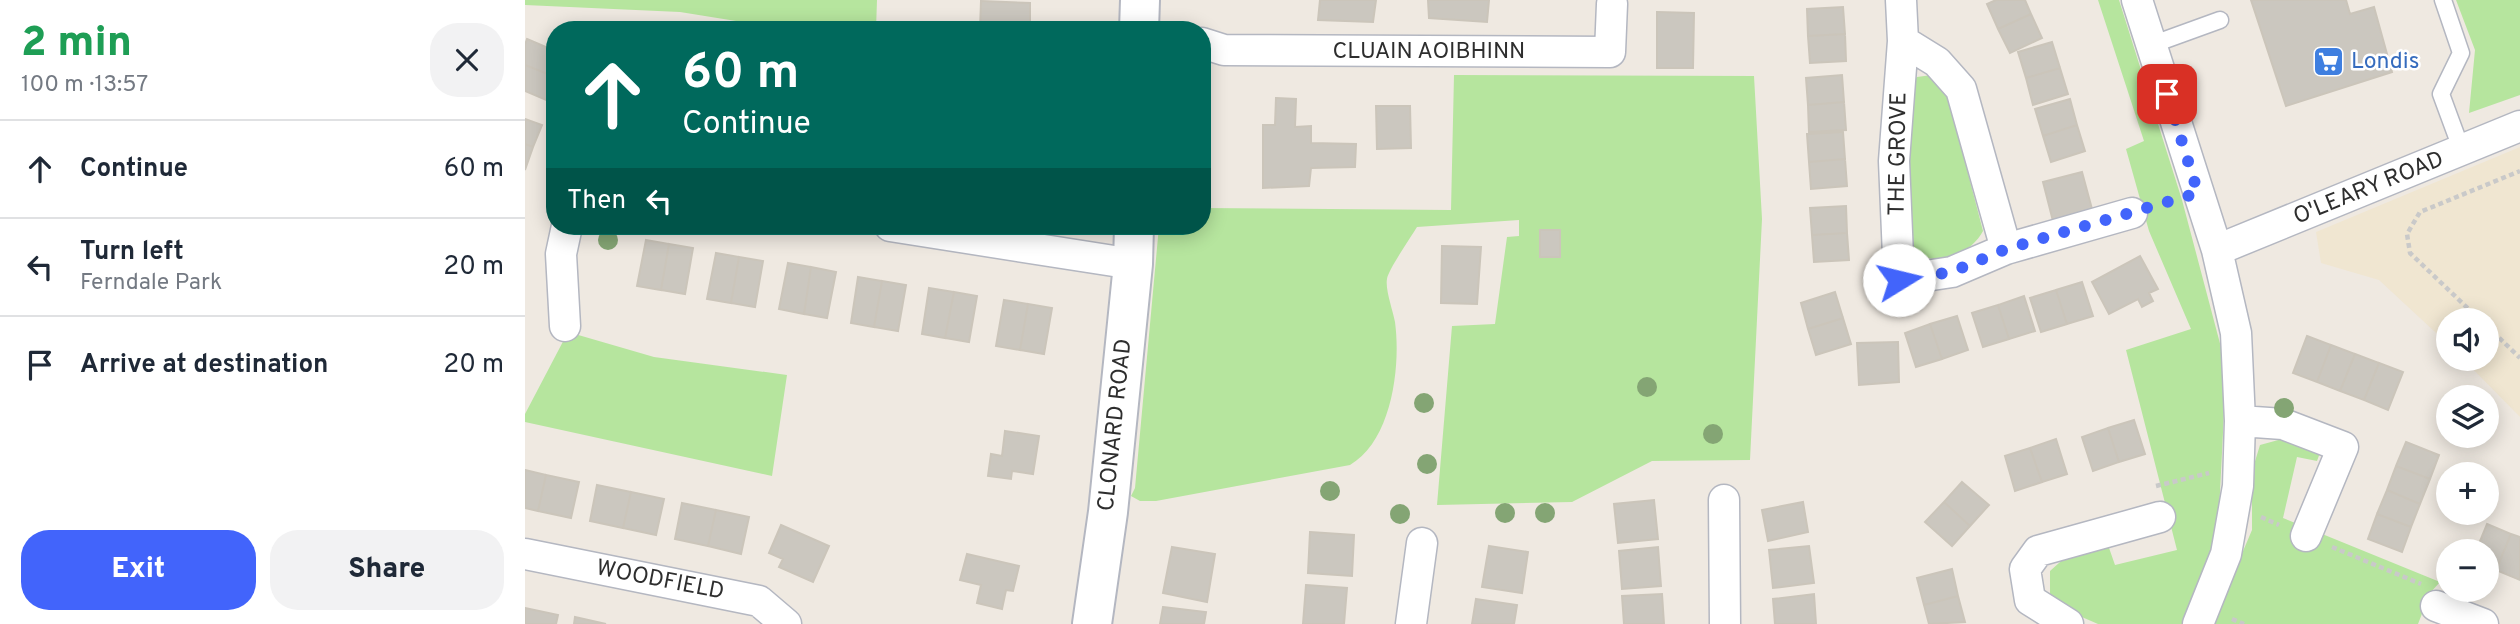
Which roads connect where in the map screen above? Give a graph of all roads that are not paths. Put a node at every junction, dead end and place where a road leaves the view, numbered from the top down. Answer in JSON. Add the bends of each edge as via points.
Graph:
{"nodes":[{"id":1,"x":1140,"y":0,"type":"edge"},
{"id":2,"x":1901,"y":0,"type":"edge"},
{"id":3,"x":2137,"y":0,"type":"edge"},
{"id":4,"x":2443,"y":0,"type":"edge"},
{"id":5,"x":1612,"y":4,"type":"dead end"},
{"id":6,"x":2220,"y":20,"type":"dead end"},
{"id":7,"x":1139,"y":21,"type":"edge"},
{"id":8,"x":1903,"y":41,"type":"junction"},
{"id":9,"x":2151,"y":45,"type":"junction"},
{"id":10,"x":1211,"y":46,"type":"edge"},
{"id":11,"x":2520,"y":127,"type":"edge"},
{"id":12,"x":2462,"y":151,"type":"junction"},
{"id":13,"x":2132,"y":213,"type":"dead end"},
{"id":14,"x":565,"y":235,"type":"edge"},
{"id":15,"x":948,"y":235,"type":"edge"},
{"id":16,"x":1134,"y":235,"type":"edge"},
{"id":17,"x":2006,"y":249,"type":"junction"},
{"id":18,"x":2217,"y":250,"type":"junction"},
{"id":19,"x":1133,"y":264,"type":"junction"},
{"id":20,"x":565,"y":326,"type":"dead end"},
{"id":21,"x":2240,"y":421,"type":"junction"},
{"id":22,"x":1724,"y":500,"type":"dead end"},
{"id":23,"x":2159,"y":517,"type":"road end"},
{"id":24,"x":2306,"y":536,"type":"road end"},
{"id":25,"x":1422,"y":543,"type":"dead end"},
{"id":26,"x":525,"y":554,"type":"edge"},
{"id":27,"x":2436,"y":606,"type":"road end"},
{"id":28,"x":786,"y":624,"type":"edge"},
{"id":29,"x":1092,"y":624,"type":"edge"},
{"id":30,"x":1411,"y":624,"type":"edge"},
{"id":31,"x":1725,"y":624,"type":"edge"},
{"id":32,"x":2068,"y":624,"type":"edge"},
{"id":33,"x":2198,"y":624,"type":"edge"},
{"id":34,"x":2483,"y":624,"type":"edge"}],
"edges":[{"from":1,"to":7,"type":"street"},
{"from":2,"to":8,"type":"street","name":"THE GROVE"},
{"from":3,"to":9,"type":"street"},
{"from":4,"to":12,"type":"lane","via":[[2461,53],[2441,93]]},
{"from":5,"to":10,"type":"street","name":"CLUAIN AOIBHINN","via":[[1610,52],[1224,50]]},
{"from":6,"to":9,"type":"lane"},
{"from":8,"to":17,"type":"street","via":[[1937,62],[1961,89]]},
{"from":8,"to":17,"type":"street","name":"THE GROVE","via":[[1894,160],[1899,280],[1952,272]]},
{"from":9,"to":18,"type":"street"},
{"from":11,"to":12,"type":"street","name":"O'LEARY ROAD"},
{"from":12,"to":18,"type":"street","name":"O'LEARY ROAD"},
{"from":13,"to":17,"type":"street","name":"THE GROVE"},
{"from":14,"to":20,"type":"street","via":[[561,254]]},
{"from":15,"to":19,"type":"street"},
{"from":16,"to":19,"type":"street","name":"CLONARD ROAD"},
{"from":18,"to":21,"type":"street","via":[[2236,332]]},
{"from":19,"to":29,"type":"street","name":"CLONARD ROAD"},
{"from":21,"to":24,"type":"street","via":[[2283,424],[2343,447]]},
{"from":21,"to":33,"type":"street","via":[[2235,506],[2226,554]]},
{"from":22,"to":31,"type":"street"},
{"from":23,"to":32,"type":"street","via":[[2038,551],[2025,569],[2031,600]]},
{"from":25,"to":30,"type":"street"},
{"from":26,"to":28,"type":"street","name":"WOODFIELD","via":[[759,601]]},
{"from":27,"to":34,"type":"street"}]}
